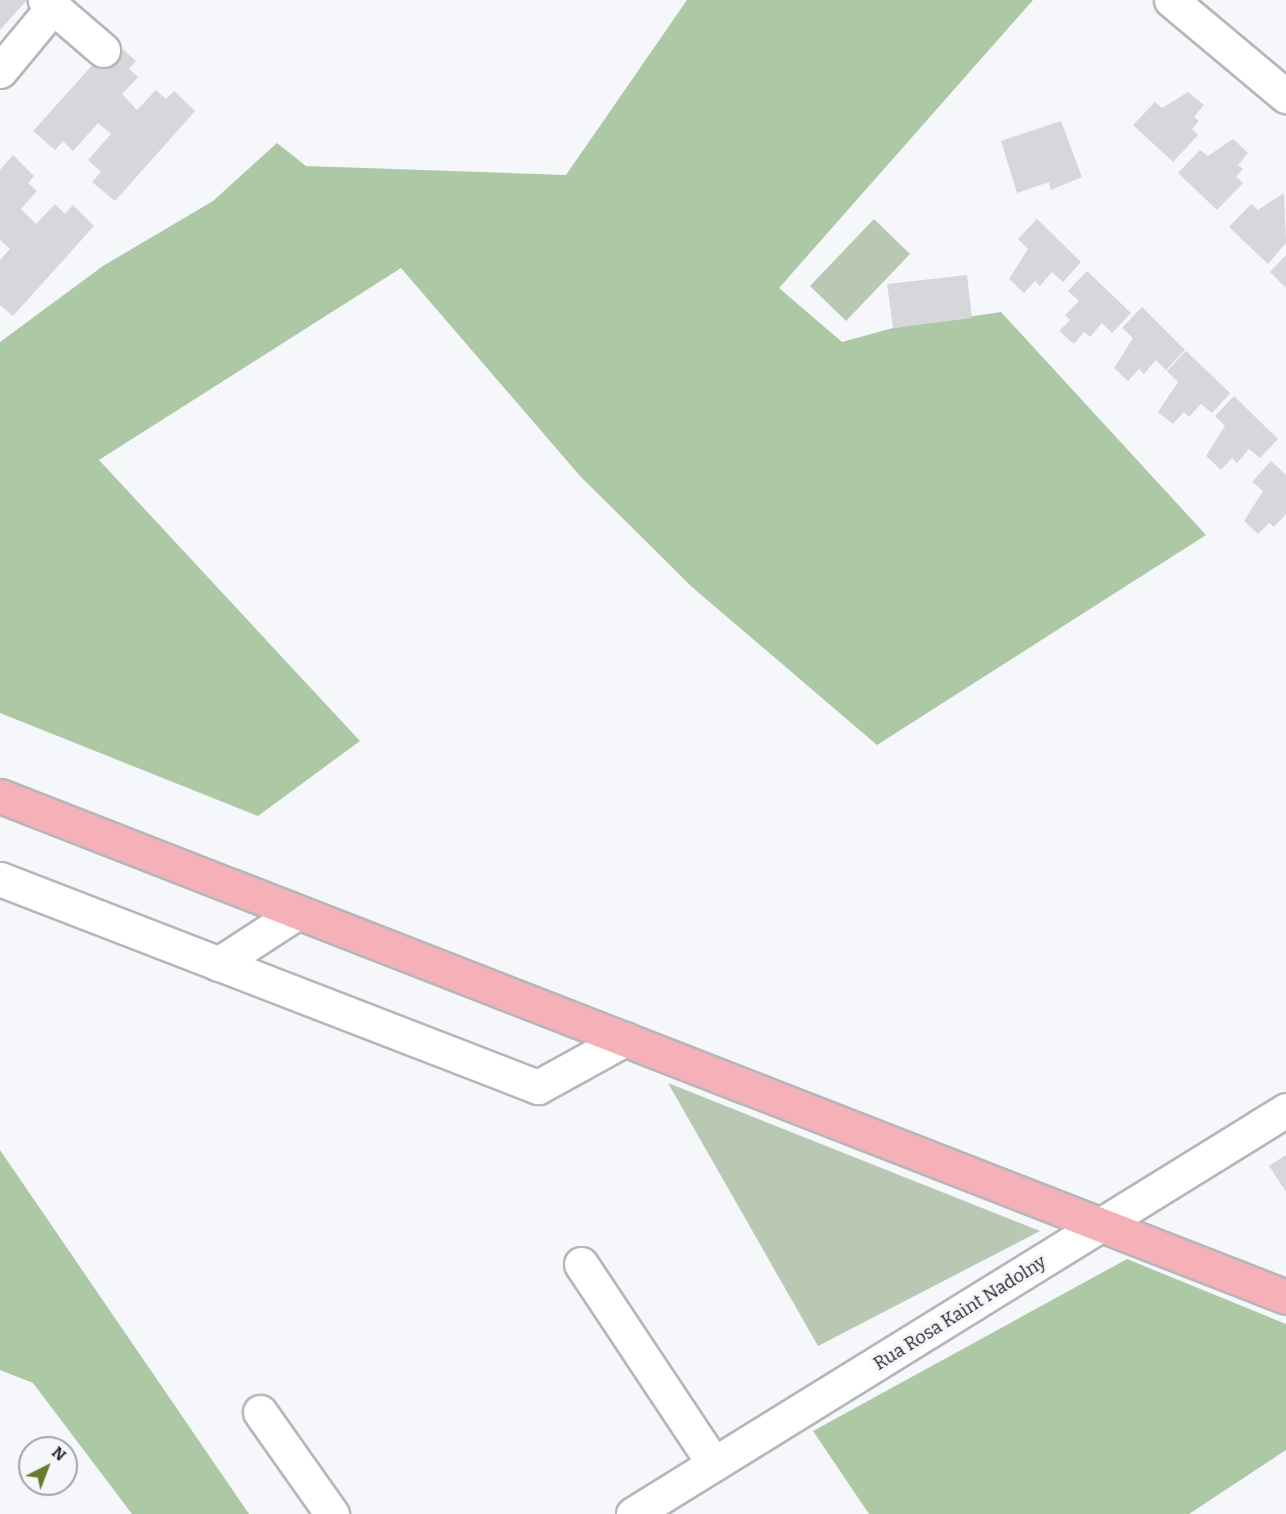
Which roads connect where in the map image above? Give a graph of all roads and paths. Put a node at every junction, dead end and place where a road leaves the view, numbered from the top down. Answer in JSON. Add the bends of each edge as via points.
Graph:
{"nodes":[{"id":1,"x":1171,"y":0,"type":"edge"},
{"id":2,"x":49,"y":4,"type":"edge"},
{"id":3,"x":103,"y":51,"type":"dead end"},
{"id":4,"x":0,"y":71,"type":"edge"},
{"id":5,"x":1286,"y":96,"type":"edge"},
{"id":6,"x":0,"y":796,"type":"edge"},
{"id":7,"x":0,"y":879,"type":"edge"},
{"id":8,"x":298,"y":912,"type":"junction"},
{"id":9,"x":218,"y":964,"type":"junction"},
{"id":10,"x":625,"y":1039,"type":"junction"},
{"id":11,"x":1286,"y":1110,"type":"edge"},
{"id":12,"x":1102,"y":1225,"type":"junction"},
{"id":13,"x":581,"y":1264,"type":"dead end"},
{"id":14,"x":1286,"y":1297,"type":"edge"},
{"id":15,"x":260,"y":1412,"type":"dead end"},
{"id":16,"x":714,"y":1464,"type":"junction"},
{"id":17,"x":332,"y":1514,"type":"edge"},
{"id":18,"x":633,"y":1514,"type":"edge"}],
"edges":[{"from":1,"to":5,"type":"street"},
{"from":2,"to":3,"type":"street"},
{"from":2,"to":4,"type":"street"},
{"from":6,"to":8,"type":"main road"},
{"from":7,"to":9,"type":"street"},
{"from":8,"to":9,"type":"street"},
{"from":8,"to":10,"type":"main road"},
{"from":9,"to":10,"type":"street","via":[[538,1087]]},
{"from":10,"to":12,"type":"main road"},
{"from":11,"to":12,"type":"street","name":"Rua Rosa Kaint Nadolny"},
{"from":12,"to":14,"type":"main road"},
{"from":12,"to":16,"type":"street","name":"Rua Rosa Kaint Nadolny"},
{"from":13,"to":16,"type":"street"},
{"from":15,"to":17,"type":"street"},
{"from":16,"to":18,"type":"street","name":"Rua Rosa Kaint Nadolny"}]}
